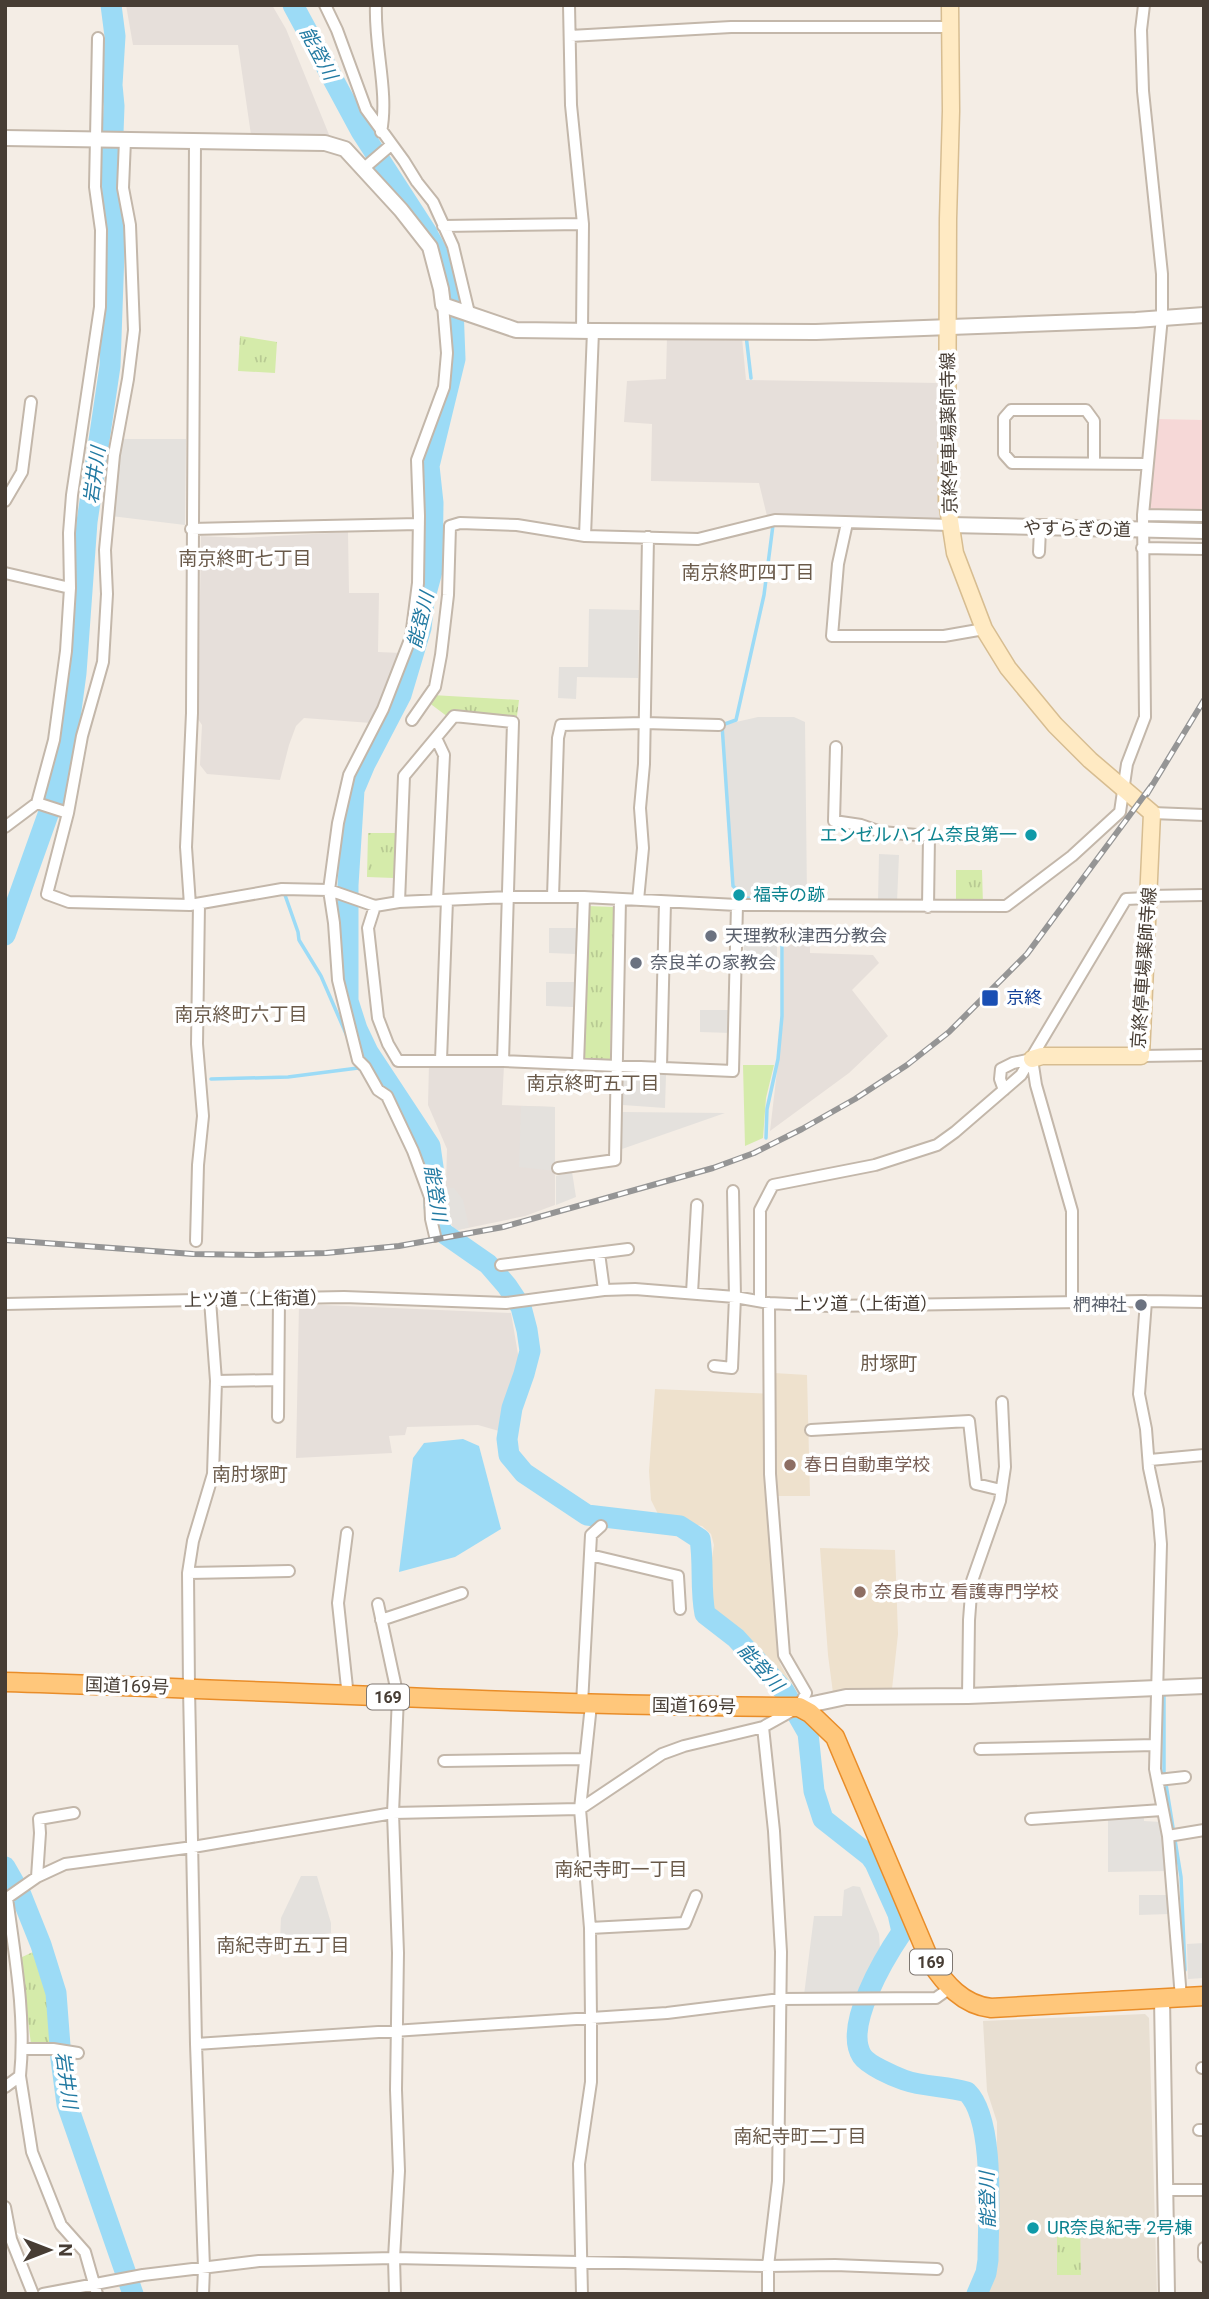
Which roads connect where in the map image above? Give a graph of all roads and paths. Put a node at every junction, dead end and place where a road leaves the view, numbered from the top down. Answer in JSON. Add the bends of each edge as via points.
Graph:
{"nodes":[{"id":1,"x":325,"y":5,"type":"edge"},
{"id":2,"x":376,"y":5,"type":"edge"},
{"id":3,"x":569,"y":5,"type":"edge"},
{"id":4,"x":950,"y":5,"type":"edge"},
{"id":5,"x":1144,"y":5,"type":"edge"},
{"id":6,"x":950,"y":27,"type":"junction"},
{"id":7,"x":570,"y":36,"type":"junction"},
{"id":8,"x":98,"y":38,"type":"dead end"},
{"id":9,"x":381,"y":132,"type":"junction"},
{"id":10,"x":5,"y":138,"type":"edge"},
{"id":11,"x":97,"y":140,"type":"junction"},
{"id":12,"x":124,"y":140,"type":"junction"},
{"id":13,"x":195,"y":141,"type":"junction"},
{"id":14,"x":389,"y":145,"type":"junction"},
{"id":15,"x":365,"y":167,"type":"junction"},
{"id":16,"x":583,"y":224,"type":"junction"},
{"id":17,"x":443,"y":226,"type":"junction"},
{"id":18,"x":455,"y":309,"type":"junction"},
{"id":19,"x":1204,"y":315,"type":"edge"},
{"id":20,"x":1162,"y":317,"type":"junction"},
{"id":21,"x":948,"y":325,"type":"junction"},
{"id":22,"x":588,"y":331,"type":"junction"},
{"id":23,"x":31,"y":402,"type":"dead end"},
{"id":24,"x":1094,"y":463,"type":"junction"},
{"id":25,"x":1146,"y":464,"type":"junction"},
{"id":26,"x":5,"y":501,"type":"edge"},
{"id":27,"x":1143,"y":515,"type":"junction"},
{"id":28,"x":1204,"y":516,"type":"edge"},
{"id":29,"x":847,"y":523,"type":"junction"},
{"id":30,"x":419,"y":524,"type":"junction"},
{"id":31,"x":950,"y":525,"type":"junction"},
{"id":32,"x":191,"y":529,"type":"junction"},
{"id":33,"x":1040,"y":529,"type":"junction"},
{"id":34,"x":1142,"y":530,"type":"junction"},
{"id":35,"x":1204,"y":531,"type":"edge"},
{"id":36,"x":584,"y":536,"type":"junction"},
{"id":37,"x":648,"y":537,"type":"junction"},
{"id":38,"x":1142,"y":548,"type":"junction"},
{"id":39,"x":1204,"y":549,"type":"edge"},
{"id":40,"x":1039,"y":552,"type":"dead end"},
{"id":41,"x":5,"y":573,"type":"edge"},
{"id":42,"x":70,"y":588,"type":"junction"},
{"id":43,"x":984,"y":629,"type":"junction"},
{"id":44,"x":412,"y":720,"type":"dead end"},
{"id":45,"x":644,"y":723,"type":"junction"},
{"id":46,"x":719,"y":725,"type":"dead end"},
{"id":47,"x":436,"y":738,"type":"junction"},
{"id":48,"x":836,"y":747,"type":"dead end"},
{"id":49,"x":1123,"y":790,"type":"junction"},
{"id":50,"x":39,"y":804,"type":"junction"},
{"id":51,"x":65,"y":812,"type":"junction"},
{"id":52,"x":1152,"y":813,"type":"junction"},
{"id":53,"x":1204,"y":815,"type":"edge"},
{"id":54,"x":5,"y":827,"type":"edge"},
{"id":55,"x":332,"y":891,"type":"junction"},
{"id":56,"x":1204,"y":895,"type":"edge"},
{"id":57,"x":509,"y":897,"type":"junction"},
{"id":58,"x":553,"y":897,"type":"junction"},
{"id":59,"x":583,"y":897,"type":"junction"},
{"id":60,"x":1148,"y":897,"type":"junction"},
{"id":61,"x":620,"y":899,"type":"junction"},
{"id":62,"x":442,"y":900,"type":"junction"},
{"id":63,"x":638,"y":900,"type":"junction"},
{"id":64,"x":400,"y":902,"type":"junction"},
{"id":65,"x":665,"y":902,"type":"junction"},
{"id":66,"x":195,"y":904,"type":"junction"},
{"id":67,"x":737,"y":905,"type":"junction"},
{"id":68,"x":375,"y":906,"type":"junction"},
{"id":69,"x":928,"y":907,"type":"junction"},
{"id":70,"x":1204,"y":1055,"type":"edge"},
{"id":71,"x":1141,"y":1056,"type":"junction"},
{"id":72,"x":1032,"y":1059,"type":"junction"},
{"id":73,"x":441,"y":1060,"type":"junction"},
{"id":74,"x":503,"y":1061,"type":"junction"},
{"id":75,"x":578,"y":1064,"type":"junction"},
{"id":76,"x":617,"y":1066,"type":"junction"},
{"id":77,"x":661,"y":1067,"type":"junction"},
{"id":78,"x":1004,"y":1090,"type":"junction"},
{"id":79,"x":558,"y":1168,"type":"dead end"},
{"id":80,"x":733,"y":1191,"type":"dead end"},
{"id":81,"x":697,"y":1205,"type":"dead end"},
{"id":82,"x":435,"y":1236,"type":"dead end"},
{"id":83,"x":196,"y":1241,"type":"dead end"},
{"id":84,"x":628,"y":1249,"type":"dead end"},
{"id":85,"x":600,"y":1253,"type":"junction"},
{"id":86,"x":501,"y":1265,"type":"dead end"},
{"id":87,"x":604,"y":1290,"type":"junction"},
{"id":88,"x":692,"y":1293,"type":"junction"},
{"id":89,"x":734,"y":1297,"type":"junction"},
{"id":90,"x":279,"y":1298,"type":"junction"},
{"id":91,"x":211,"y":1300,"type":"junction"},
{"id":92,"x":1146,"y":1301,"type":"junction"},
{"id":93,"x":764,"y":1302,"type":"junction"},
{"id":94,"x":1072,"y":1302,"type":"junction"},
{"id":95,"x":1204,"y":1303,"type":"edge"},
{"id":96,"x":5,"y":1304,"type":"edge"},
{"id":97,"x":714,"y":1366,"type":"dead end"},
{"id":98,"x":278,"y":1380,"type":"junction"},
{"id":99,"x":216,"y":1381,"type":"junction"},
{"id":100,"x":1002,"y":1402,"type":"dead end"},
{"id":101,"x":278,"y":1417,"type":"dead end"},
{"id":102,"x":811,"y":1430,"type":"dead end"},
{"id":103,"x":1204,"y":1455,"type":"edge"},
{"id":104,"x":1150,"y":1460,"type":"junction"},
{"id":105,"x":1001,"y":1490,"type":"junction"},
{"id":106,"x":601,"y":1526,"type":"dead end"},
{"id":107,"x":347,"y":1533,"type":"dead end"},
{"id":108,"x":590,"y":1555,"type":"junction"},
{"id":109,"x":289,"y":1571,"type":"dead end"},
{"id":110,"x":188,"y":1573,"type":"junction"},
{"id":111,"x":462,"y":1593,"type":"dead end"},
{"id":112,"x":378,"y":1604,"type":"dead end"},
{"id":113,"x":680,"y":1609,"type":"dead end"},
{"id":114,"x":381,"y":1620,"type":"junction"},
{"id":115,"x":5,"y":1682,"type":"edge"},
{"id":116,"x":1204,"y":1686,"type":"edge"},
{"id":117,"x":189,"y":1688,"type":"junction"},
{"id":118,"x":1158,"y":1688,"type":"junction"},
{"id":119,"x":968,"y":1696,"type":"junction"},
{"id":120,"x":348,"y":1697,"type":"junction"},
{"id":121,"x":397,"y":1698,"type":"junction"},
{"id":122,"x":586,"y":1705,"type":"junction"},
{"id":123,"x":799,"y":1707,"type":"junction"},
{"id":124,"x":763,"y":1727,"type":"junction"},
{"id":125,"x":1155,"y":1745,"type":"junction"},
{"id":126,"x":980,"y":1749,"type":"dead end"},
{"id":127,"x":585,"y":1759,"type":"junction"},
{"id":128,"x":444,"y":1761,"type":"dead end"},
{"id":129,"x":1185,"y":1777,"type":"dead end"},
{"id":130,"x":1158,"y":1780,"type":"junction"},
{"id":131,"x":580,"y":1809,"type":"junction"},
{"id":132,"x":1162,"y":1810,"type":"junction"},
{"id":133,"x":74,"y":1813,"type":"dead end"},
{"id":134,"x":393,"y":1813,"type":"junction"},
{"id":135,"x":1031,"y":1819,"type":"dead end"},
{"id":136,"x":1204,"y":1830,"type":"edge"},
{"id":137,"x":1168,"y":1836,"type":"junction"},
{"id":138,"x":192,"y":1847,"type":"junction"},
{"id":139,"x":34,"y":1879,"type":"junction"},
{"id":140,"x":8,"y":1896,"type":"edge"},
{"id":141,"x":696,"y":1896,"type":"dead end"},
{"id":142,"x":590,"y":1928,"type":"junction"},
{"id":143,"x":950,"y":1988,"type":"junction"},
{"id":144,"x":1204,"y":1996,"type":"edge"},
{"id":145,"x":1162,"y":1998,"type":"junction"},
{"id":146,"x":1181,"y":1998,"type":"junction"},
{"id":147,"x":780,"y":1999,"type":"junction"},
{"id":148,"x":591,"y":2018,"type":"junction"},
{"id":149,"x":397,"y":2031,"type":"junction"},
{"id":150,"x":196,"y":2044,"type":"junction"},
{"id":151,"x":23,"y":2049,"type":"junction"},
{"id":152,"x":78,"y":2053,"type":"dead end"},
{"id":153,"x":20,"y":2076,"type":"junction"},
{"id":154,"x":5,"y":2087,"type":"edge"},
{"id":155,"x":1165,"y":2190,"type":"junction"},
{"id":156,"x":1204,"y":2190,"type":"edge"},
{"id":157,"x":5,"y":2207,"type":"edge"},
{"id":158,"x":1204,"y":2248,"type":"edge"},
{"id":159,"x":1204,"y":2257,"type":"edge"},
{"id":160,"x":394,"y":2258,"type":"junction"},
{"id":161,"x":582,"y":2261,"type":"junction"},
{"id":162,"x":768,"y":2266,"type":"junction"},
{"id":163,"x":204,"y":2268,"type":"junction"},
{"id":164,"x":937,"y":2269,"type":"dead end"},
{"id":165,"x":96,"y":2289,"type":"edge"},
{"id":166,"x":33,"y":2294,"type":"edge"},
{"id":167,"x":43,"y":2294,"type":"edge"},
{"id":168,"x":203,"y":2294,"type":"edge"},
{"id":169,"x":395,"y":2294,"type":"edge"},
{"id":170,"x":582,"y":2294,"type":"edge"},
{"id":171,"x":768,"y":2294,"type":"edge"},
{"id":172,"x":1167,"y":2294,"type":"edge"}],
"edges":[{"from":1,"to":9,"type":"street","via":[[366,109]]},
{"from":2,"to":9,"type":"street","via":[[384,116]]},
{"from":3,"to":7,"type":"street"},
{"from":4,"to":6,"type":"main road","name":"京終停車場薬師寺線"},
{"from":5,"to":20,"type":"street","via":[[1143,90],[1162,274]]},
{"from":6,"to":7,"type":"street","via":[[731,27]]},
{"from":6,"to":21,"type":"main road","name":"京終停車場薬師寺線"},
{"from":7,"to":16,"type":"street","via":[[571,105]]},
{"from":8,"to":11,"type":"street"},
{"from":9,"to":14,"type":"street"},
{"from":10,"to":11,"type":"street"},
{"from":11,"to":12,"type":"street"},
{"from":11,"to":42,"type":"street","via":[[100,307],[72,495]]},
{"from":12,"to":13,"type":"street"},
{"from":12,"to":51,"type":"street","via":[[123,188],[130,225],[134,330],[108,509],[103,662]]},
{"from":13,"to":15,"type":"street","via":[[325,143],[345,149]]},
{"from":13,"to":32,"type":"street"},
{"from":14,"to":15,"type":"street"},
{"from":14,"to":17,"type":"street","via":[[433,202]]},
{"from":15,"to":18,"type":"street","via":[[430,247],[441,289]]},
{"from":16,"to":17,"type":"street"},
{"from":16,"to":22,"type":"street"},
{"from":17,"to":18,"type":"street","via":[[453,246]]},
{"from":18,"to":22,"type":"street","via":[[516,330]]},
{"from":18,"to":30,"type":"street","via":[[447,334],[447,373],[417,460]]},
{"from":19,"to":20,"type":"street"},
{"from":20,"to":21,"type":"street"},
{"from":20,"to":25,"type":"street"},
{"from":21,"to":22,"type":"street","via":[[816,332]]},
{"from":21,"to":31,"type":"main road","name":"京終停車場薬師寺線"},
{"from":22,"to":36,"type":"street"},
{"from":23,"to":26,"type":"street","via":[[22,472]]},
{"from":24,"to":24,"type":"street","via":[[1012,463],[1004,454],[1004,418],[1011,410],[1086,410],[1094,421]]},
{"from":24,"to":25,"type":"street"},
{"from":25,"to":27,"type":"street"},
{"from":27,"to":28,"type":"street"},
{"from":27,"to":34,"type":"street"},
{"from":29,"to":31,"type":"street"},
{"from":29,"to":37,"type":"street","via":[[775,520],[698,539]]},
{"from":29,"to":43,"type":"street","via":[[838,564],[832,636],[944,636]]},
{"from":30,"to":32,"type":"street"},
{"from":30,"to":55,"type":"street","via":[[411,637],[383,709],[349,775],[338,823]]},
{"from":31,"to":33,"type":"street","name":"やすらぎの道"},
{"from":31,"to":43,"type":"main road","name":"京終停車場薬師寺線","via":[[955,553]]},
{"from":32,"to":66,"type":"street","via":[[192,713],[186,847]]},
{"from":33,"to":34,"type":"street","name":"やすらぎの道"},
{"from":33,"to":40,"type":"street"},
{"from":34,"to":35,"type":"street","name":"やすらぎの道"},
{"from":34,"to":38,"type":"street"},
{"from":36,"to":37,"type":"street"},
{"from":36,"to":44,"type":"street","via":[[517,525],[450,526],[448,595],[435,687]]},
{"from":37,"to":45,"type":"street"},
{"from":38,"to":39,"type":"street"},
{"from":38,"to":49,"type":"street","via":[[1145,717],[1127,764]]},
{"from":41,"to":42,"type":"street"},
{"from":42,"to":50,"type":"street","via":[[54,740]]},
{"from":43,"to":49,"type":"main road","name":"京終停車場薬師寺線","via":[[1008,668],[1055,725]]},
{"from":45,"to":46,"type":"street"},
{"from":45,"to":58,"type":"street","via":[[561,726]]},
{"from":45,"to":63,"type":"street"},
{"from":47,"to":57,"type":"street","via":[[454,716],[513,722]]},
{"from":47,"to":62,"type":"street","via":[[444,755]]},
{"from":47,"to":64,"type":"street","via":[[404,776]]},
{"from":48,"to":69,"type":"street","via":[[834,821],[881,832],[929,836]]},
{"from":49,"to":52,"type":"main road","name":"京終停車場薬師寺線"},
{"from":49,"to":69,"type":"street","via":[[1119,812],[1072,856],[1006,906]]},
{"from":50,"to":51,"type":"street"},
{"from":50,"to":54,"type":"street"},
{"from":51,"to":66,"type":"street","via":[[47,894],[69,902]]},
{"from":52,"to":53,"type":"street"},
{"from":52,"to":60,"type":"main road","name":"京終停車場薬師寺線"},
{"from":55,"to":66,"type":"street","via":[[282,889]]},
{"from":55,"to":68,"type":"street"},
{"from":55,"to":82,"type":"street","via":[[338,980],[358,1060],[387,1096],[413,1151],[430,1197]]},
{"from":56,"to":60,"type":"street"},
{"from":57,"to":58,"type":"street"},
{"from":57,"to":62,"type":"street"},
{"from":57,"to":74,"type":"street"},
{"from":58,"to":59,"type":"street"},
{"from":59,"to":61,"type":"street"},
{"from":59,"to":75,"type":"street"},
{"from":60,"to":71,"type":"main road","name":"京終停車場薬師寺線"},
{"from":60,"to":72,"type":"street","via":[[1126,899]]},
{"from":61,"to":63,"type":"street"},
{"from":61,"to":76,"type":"street"},
{"from":62,"to":64,"type":"street"},
{"from":62,"to":73,"type":"street"},
{"from":63,"to":65,"type":"street"},
{"from":64,"to":68,"type":"street"},
{"from":65,"to":67,"type":"street"},
{"from":65,"to":77,"type":"street"},
{"from":66,"to":83,"type":"street","via":[[203,1116]]},
{"from":67,"to":69,"type":"street"},
{"from":67,"to":77,"type":"street","via":[[733,1071]]},
{"from":68,"to":73,"type":"street","via":[[368,928],[378,1018],[388,1044],[398,1061]]},
{"from":70,"to":71,"type":"street"},
{"from":71,"to":72,"type":"main road","name":"京終停車場薬師寺線"},
{"from":72,"to":78,"type":"street"},
{"from":72,"to":78,"type":"street","via":[[1001,1069]]},
{"from":72,"to":94,"type":"street","via":[[1072,1211]]},
{"from":73,"to":74,"type":"street"},
{"from":74,"to":75,"type":"street"},
{"from":75,"to":76,"type":"street"},
{"from":76,"to":77,"type":"street"},
{"from":76,"to":79,"type":"street","via":[[615,1160]]},
{"from":78,"to":93,"type":"street","via":[[937,1145],[876,1165],[772,1185],[761,1210]]},
{"from":80,"to":89,"type":"street"},
{"from":81,"to":88,"type":"street"},
{"from":84,"to":85,"type":"street"},
{"from":85,"to":86,"type":"street"},
{"from":85,"to":87,"type":"street"},
{"from":87,"to":88,"type":"street","name":"上ツ道（上街道）"},
{"from":87,"to":90,"type":"street","name":"上ツ道（上街道）","via":[[508,1303]]},
{"from":88,"to":89,"type":"street","name":"上ツ道（上街道）"},
{"from":89,"to":93,"type":"street","name":"上ツ道（上街道）"},
{"from":89,"to":97,"type":"street","via":[[732,1368]]},
{"from":90,"to":91,"type":"street","name":"上ツ道（上街道）"},
{"from":90,"to":98,"type":"street"},
{"from":91,"to":96,"type":"street","name":"上ツ道（上街道）"},
{"from":91,"to":99,"type":"street"},
{"from":92,"to":94,"type":"street","name":"上ツ道（上街道）"},
{"from":92,"to":95,"type":"street","name":"上ツ道（上街道）"},
{"from":92,"to":104,"type":"street","via":[[1139,1394]]},
{"from":93,"to":94,"type":"street","name":"上ツ道（上街道）","via":[[830,1306]]},
{"from":93,"to":123,"type":"street","via":[[770,1474],[784,1656],[806,1693]]},
{"from":98,"to":99,"type":"street"},
{"from":98,"to":101,"type":"street"},
{"from":99,"to":110,"type":"street","via":[[213,1474]]},
{"from":100,"to":105,"type":"street","via":[[1005,1464]]},
{"from":102,"to":105,"type":"street","via":[[970,1416],[976,1484]]},
{"from":103,"to":104,"type":"street"},
{"from":104,"to":118,"type":"street","via":[[1161,1544]]},
{"from":105,"to":119,"type":"street","via":[[972,1581]]},
{"from":106,"to":108,"type":"street","via":[[591,1535]]},
{"from":107,"to":120,"type":"street","via":[[338,1603]]},
{"from":108,"to":113,"type":"street","via":[[678,1576]]},
{"from":108,"to":122,"type":"street"},
{"from":109,"to":110,"type":"street"},
{"from":110,"to":117,"type":"street"},
{"from":111,"to":114,"type":"street"},
{"from":112,"to":114,"type":"street"},
{"from":114,"to":121,"type":"street"},
{"from":115,"to":117,"type":"highway","name":"国道169号","number":"169"},
{"from":116,"to":118,"type":"street"},
{"from":117,"to":120,"type":"highway","name":"国道169号","number":"169"},
{"from":117,"to":138,"type":"street"},
{"from":118,"to":119,"type":"street"},
{"from":118,"to":125,"type":"street"},
{"from":119,"to":123,"type":"street","via":[[846,1697]]},
{"from":120,"to":121,"type":"highway","name":"国道169号","number":"169"},
{"from":121,"to":122,"type":"highway","name":"国道169号","number":"169"},
{"from":121,"to":134,"type":"street"},
{"from":122,"to":123,"type":"highway","name":"国道169号","number":"169"},
{"from":122,"to":127,"type":"street"},
{"from":123,"to":124,"type":"street"},
{"from":123,"to":143,"type":"highway","number":"169","via":[[835,1737],[930,1961]]},
{"from":124,"to":131,"type":"street","via":[[662,1754]]},
{"from":124,"to":147,"type":"street","via":[[774,1831]]},
{"from":125,"to":126,"type":"street"},
{"from":125,"to":130,"type":"street"},
{"from":127,"to":128,"type":"street"},
{"from":127,"to":131,"type":"street"},
{"from":129,"to":130,"type":"street"},
{"from":130,"to":132,"type":"street"},
{"from":131,"to":134,"type":"street"},
{"from":131,"to":142,"type":"street"},
{"from":132,"to":135,"type":"street"},
{"from":132,"to":137,"type":"street"},
{"from":133,"to":139,"type":"street","via":[[39,1819]]},
{"from":134,"to":138,"type":"street"},
{"from":134,"to":149,"type":"street"},
{"from":136,"to":137,"type":"street"},
{"from":137,"to":146,"type":"street"},
{"from":138,"to":139,"type":"street","via":[[65,1864]]},
{"from":138,"to":150,"type":"street"},
{"from":139,"to":140,"type":"street"},
{"from":140,"to":151,"type":"street"},
{"from":141,"to":142,"type":"street","via":[[685,1923]]},
{"from":142,"to":148,"type":"street"},
{"from":143,"to":145,"type":"highway","number":"169","via":[[969,2002],[991,2008]]},
{"from":143,"to":147,"type":"street","via":[[936,1998]]},
{"from":144,"to":146,"type":"highway","number":"169"},
{"from":145,"to":146,"type":"highway","number":"169"},
{"from":145,"to":155,"type":"street"},
{"from":147,"to":148,"type":"street"},
{"from":147,"to":162,"type":"street","via":[[778,2181]]},
{"from":148,"to":149,"type":"street"},
{"from":148,"to":161,"type":"street","via":[[591,2082],[579,2164]]},
{"from":149,"to":150,"type":"street"},
{"from":149,"to":160,"type":"street","via":[[399,2185]]},
{"from":150,"to":163,"type":"street"},
{"from":151,"to":152,"type":"street"},
{"from":151,"to":153,"type":"street"},
{"from":153,"to":154,"type":"street"},
{"from":153,"to":165,"type":"street","via":[[32,2151],[46,2192],[61,2225],[85,2252]]},
{"from":155,"to":156,"type":"street"},
{"from":155,"to":172,"type":"street"},
{"from":157,"to":166,"type":"street","via":[[11,2239]]},
{"from":158,"to":159,"type":"street"},
{"from":160,"to":161,"type":"street"},
{"from":160,"to":163,"type":"street","via":[[258,2261]]},
{"from":160,"to":169,"type":"street"},
{"from":161,"to":162,"type":"street"},
{"from":161,"to":170,"type":"street"},
{"from":162,"to":164,"type":"street"},
{"from":162,"to":171,"type":"street"},
{"from":163,"to":165,"type":"street","via":[[143,2275]]},
{"from":163,"to":168,"type":"street"},
{"from":165,"to":167,"type":"street"}]}
